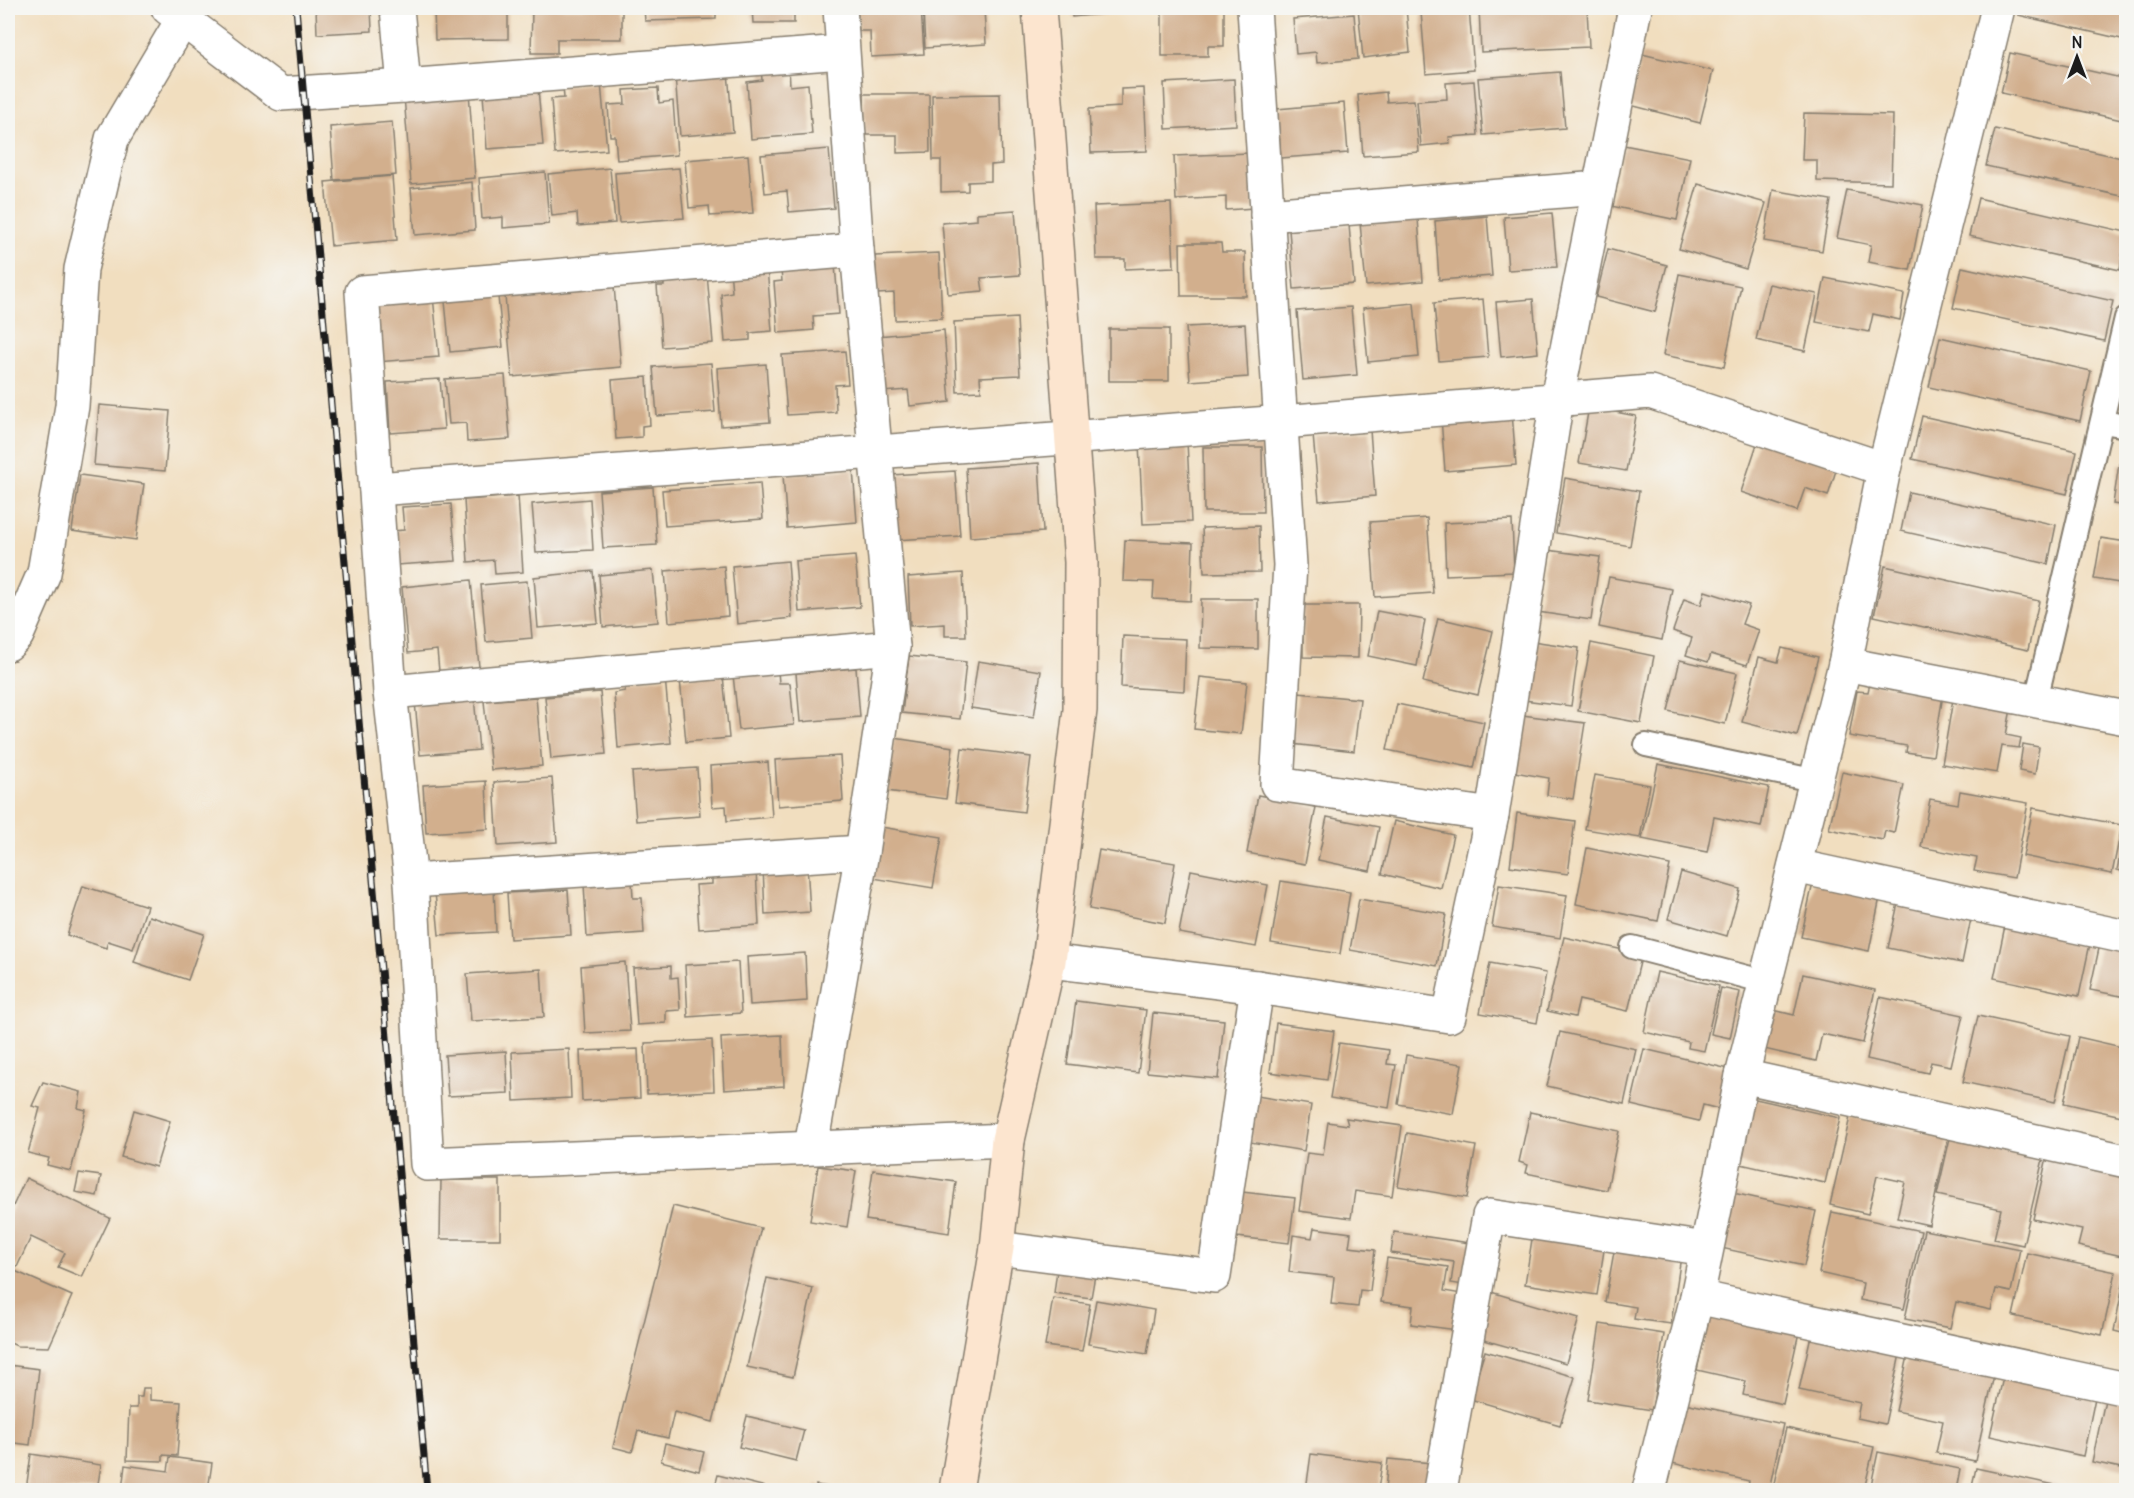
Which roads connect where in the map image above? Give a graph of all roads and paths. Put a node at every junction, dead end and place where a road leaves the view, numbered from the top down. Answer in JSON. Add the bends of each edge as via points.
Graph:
{"nodes":[{"id":1,"x":397,"y":8,"type":"edge"},
{"id":2,"x":840,"y":8,"type":"edge"},
{"id":3,"x":1039,"y":8,"type":"edge"},
{"id":4,"x":1254,"y":8,"type":"edge"},
{"id":5,"x":1635,"y":8,"type":"edge"},
{"id":6,"x":1998,"y":8,"type":"edge"},
{"id":7,"x":176,"y":13,"type":"edge"},
{"id":8,"x":842,"y":52,"type":"junction"},
{"id":9,"x":404,"y":86,"type":"junction"},
{"id":10,"x":1599,"y":188,"type":"junction"},
{"id":11,"x":1267,"y":216,"type":"junction"},
{"id":12,"x":857,"y":250,"type":"junction"},
{"id":13,"x":2127,"y":318,"type":"edge"},
{"id":14,"x":1557,"y":399,"type":"junction"},
{"id":15,"x":1282,"y":422,"type":"junction"},
{"id":16,"x":2103,"y":422,"type":"junction"},
{"id":17,"x":2127,"y":426,"type":"edge"},
{"id":18,"x":1072,"y":438,"type":"junction"},
{"id":19,"x":876,"y":453,"type":"junction"},
{"id":20,"x":1884,"y":469,"type":"junction"},
{"id":21,"x":376,"y":489,"type":"junction"},
{"id":22,"x":8,"y":644,"type":"edge"},
{"id":23,"x":893,"y":647,"type":"junction"},
{"id":24,"x":1845,"y":664,"type":"junction"},
{"id":25,"x":390,"y":692,"type":"junction"},
{"id":26,"x":2036,"y":700,"type":"junction"},
{"id":27,"x":2127,"y":718,"type":"edge"},
{"id":28,"x":1646,"y":745,"type":"dead end"},
{"id":29,"x":1817,"y":781,"type":"junction"},
{"id":30,"x":1492,"y":815,"type":"junction"},
{"id":31,"x":862,"y":852,"type":"junction"},
{"id":32,"x":1795,"y":866,"type":"junction"},
{"id":33,"x":411,"y":881,"type":"junction"},
{"id":34,"x":2127,"y":937,"type":"edge"},
{"id":35,"x":1632,"y":946,"type":"dead end"},
{"id":36,"x":1049,"y":961,"type":"junction"},
{"id":37,"x":1766,"y":982,"type":"junction"},
{"id":38,"x":1257,"y":987,"type":"junction"},
{"id":39,"x":1742,"y":1076,"type":"junction"},
{"id":40,"x":1008,"y":1140,"type":"junction"},
{"id":41,"x":811,"y":1147,"type":"junction"},
{"id":42,"x":2127,"y":1161,"type":"edge"},
{"id":43,"x":998,"y":1248,"type":"junction"},
{"id":44,"x":1706,"y":1249,"type":"junction"},
{"id":45,"x":1697,"y":1297,"type":"junction"},
{"id":46,"x":2127,"y":1389,"type":"edge"},
{"id":47,"x":956,"y":1491,"type":"edge"},
{"id":48,"x":1440,"y":1491,"type":"edge"},
{"id":49,"x":1649,"y":1491,"type":"edge"}],
"edges":[{"from":1,"to":9,"type":"street"},
{"from":2,"to":8,"type":"street"},
{"from":3,"to":18,"type":"street"},
{"from":4,"to":11,"type":"street"},
{"from":5,"to":10,"type":"street"},
{"from":6,"to":20,"type":"street"},
{"from":7,"to":9,"type":"street","via":[[281,94]]},
{"from":7,"to":22,"type":"street","via":[[112,139],[81,268],[72,406],[44,573],[17,635]]},
{"from":8,"to":9,"type":"street"},
{"from":8,"to":12,"type":"street"},
{"from":10,"to":11,"type":"street"},
{"from":10,"to":14,"type":"street"},
{"from":11,"to":15,"type":"street"},
{"from":12,"to":19,"type":"street"},
{"from":12,"to":21,"type":"street","via":[[362,292]]},
{"from":13,"to":16,"type":"lane"},
{"from":14,"to":15,"type":"street"},
{"from":14,"to":20,"type":"street","via":[[1650,392]]},
{"from":14,"to":30,"type":"street"},
{"from":15,"to":18,"type":"street"},
{"from":15,"to":30,"type":"street","via":[[1290,565],[1277,784]]},
{"from":16,"to":17,"type":"lane"},
{"from":16,"to":26,"type":"lane"},
{"from":18,"to":19,"type":"street"},
{"from":18,"to":36,"type":"street","via":[[1081,562],[1080,710]]},
{"from":19,"to":21,"type":"street"},
{"from":19,"to":23,"type":"street"},
{"from":20,"to":24,"type":"street"},
{"from":21,"to":25,"type":"street"},
{"from":23,"to":25,"type":"street"},
{"from":23,"to":31,"type":"street"},
{"from":24,"to":26,"type":"street"},
{"from":24,"to":29,"type":"street"},
{"from":25,"to":33,"type":"street"},
{"from":26,"to":27,"type":"street"},
{"from":28,"to":29,"type":"lane"},
{"from":29,"to":32,"type":"street"},
{"from":30,"to":38,"type":"street","via":[[1449,1016]]},
{"from":31,"to":33,"type":"street"},
{"from":31,"to":41,"type":"street"},
{"from":32,"to":34,"type":"street"},
{"from":32,"to":37,"type":"street"},
{"from":33,"to":41,"type":"street","via":[[427,1164]]},
{"from":35,"to":37,"type":"lane"},
{"from":36,"to":38,"type":"street"},
{"from":36,"to":40,"type":"street"},
{"from":37,"to":39,"type":"street"},
{"from":38,"to":43,"type":"street","via":[[1214,1276]]},
{"from":39,"to":42,"type":"street"},
{"from":39,"to":44,"type":"street"},
{"from":40,"to":41,"type":"street"},
{"from":40,"to":43,"type":"street"},
{"from":43,"to":47,"type":"street"},
{"from":44,"to":45,"type":"street"},
{"from":44,"to":48,"type":"street","via":[[1489,1216]]},
{"from":45,"to":46,"type":"street"},
{"from":45,"to":49,"type":"street"}]}
